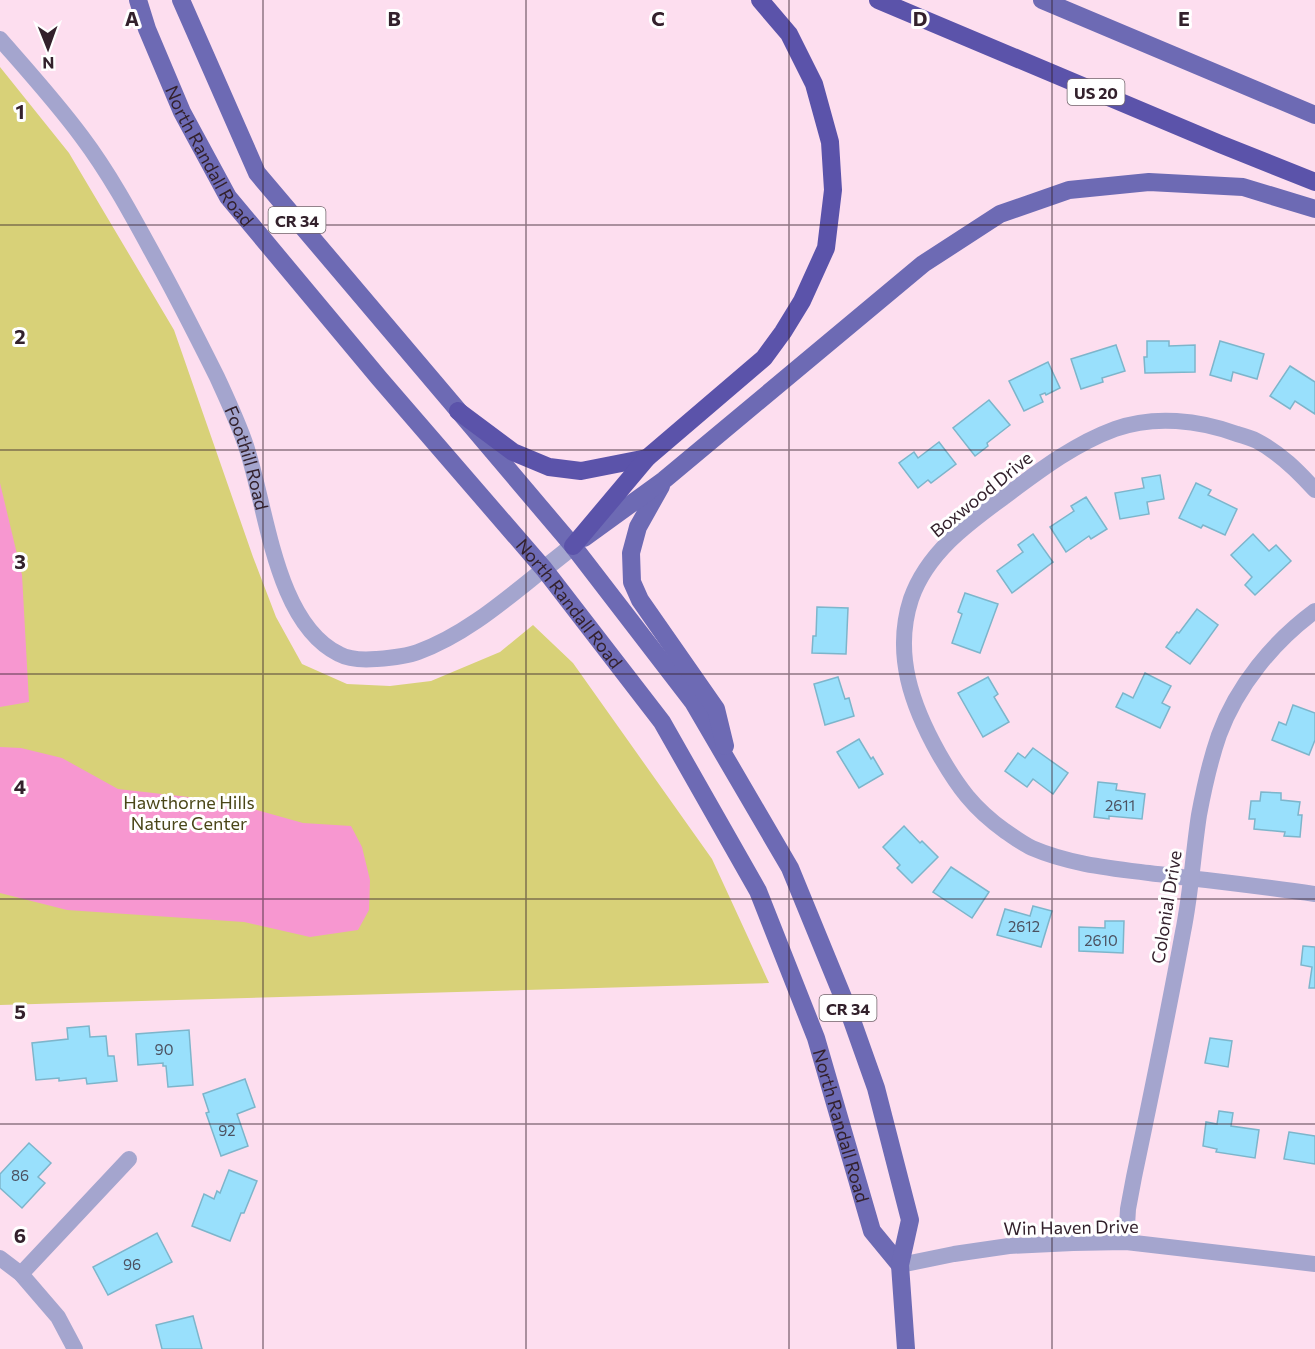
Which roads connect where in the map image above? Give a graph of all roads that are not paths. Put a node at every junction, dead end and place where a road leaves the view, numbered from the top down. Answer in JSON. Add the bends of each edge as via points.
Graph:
{"nodes":[{"id":1,"x":138,"y":0,"type":"edge"},
{"id":2,"x":181,"y":0,"type":"edge"},
{"id":3,"x":760,"y":0,"type":"edge"},
{"id":4,"x":878,"y":0,"type":"edge"},
{"id":5,"x":1042,"y":0,"type":"edge"},
{"id":6,"x":0,"y":39,"type":"edge"},
{"id":7,"x":1315,"y":116,"type":"edge"},
{"id":8,"x":1315,"y":182,"type":"edge"},
{"id":9,"x":1315,"y":209,"type":"edge"},
{"id":10,"x":458,"y":411,"type":"junction"},
{"id":11,"x":648,"y":458,"type":"junction"},
{"id":12,"x":664,"y":480,"type":"junction"},
{"id":13,"x":1315,"y":490,"type":"edge"},
{"id":14,"x":573,"y":546,"type":"junction"},
{"id":15,"x":544,"y":569,"type":"junction"},
{"id":16,"x":1315,"y":611,"type":"edge"},
{"id":17,"x":731,"y":768,"type":"junction"},
{"id":18,"x":1191,"y":878,"type":"junction"},
{"id":19,"x":1315,"y":894,"type":"edge"},
{"id":20,"x":129,"y":1159,"type":"dead end"},
{"id":21,"x":1126,"y":1242,"type":"junction"},
{"id":22,"x":0,"y":1258,"type":"edge"},
{"id":23,"x":1315,"y":1264,"type":"edge"},
{"id":24,"x":900,"y":1265,"type":"junction"},
{"id":25,"x":21,"y":1274,"type":"junction"},
{"id":26,"x":75,"y":1349,"type":"edge"},
{"id":27,"x":906,"y":1349,"type":"edge"}],
"edges":[{"from":1,"to":15,"type":"main road","name":"North Randall Road","number":"CR 34","via":[[182,112],[228,197]]},
{"from":2,"to":10,"type":"main road","name":"North Randall Road","number":"CR 34","via":[[257,173]]},
{"from":3,"to":11,"type":"highway","via":[[789,34],[814,84],[830,142],[833,190],[826,248],[802,301],[764,358]]},
{"from":4,"to":8,"type":"highway","number":"US 20"},
{"from":5,"to":7,"type":"main road"},
{"from":6,"to":15,"type":"street","name":"Foothill Road","via":[[84,140],[124,201],[187,314],[236,418],[283,581],[315,637],[339,654],[362,660],[416,653],[452,637]]},
{"from":9,"to":12,"type":"main road","via":[[1243,187],[1149,182],[1070,190],[1000,214],[923,264]]},
{"from":10,"to":11,"type":"highway","via":[[513,452],[549,467],[581,471]]},
{"from":10,"to":14,"type":"main road","name":"North Randall Road","number":"CR 34"},
{"from":11,"to":14,"type":"highway"},
{"from":12,"to":14,"type":"main road"},
{"from":12,"to":17,"type":"main road","via":[[638,527],[631,553],[632,582],[640,600],[716,710]]},
{"from":13,"to":18,"type":"street","name":"Boxwood Drive","via":[[1280,456],[1256,441],[1220,428],[1164,421],[1116,429],[1065,454],[950,540],[929,565],[911,600],[903,648],[913,698],[929,736],[972,803],[1031,848],[1080,864]]},
{"from":14,"to":15,"type":"street","name":"Foothill Road"},
{"from":14,"to":17,"type":"main road","name":"North Randall Road","number":"CR 34","via":[[693,702]]},
{"from":15,"to":24,"type":"main road","name":"North Randall Road","number":"CR 34","via":[[662,722],[758,891],[816,1038],[872,1231]]},
{"from":16,"to":18,"type":"street","name":"Colonial Drive","via":[[1252,673],[1219,734],[1199,814]]},
{"from":17,"to":24,"type":"main road","name":"North Randall Road","number":"CR 34","via":[[790,868],[876,1088],[910,1220]]},
{"from":18,"to":19,"type":"street","name":"Boxwood Drive"},
{"from":18,"to":21,"type":"street","name":"Colonial Drive","via":[[1134,1178]]},
{"from":20,"to":25,"type":"street"},
{"from":21,"to":23,"type":"street","name":"Win Haven Drive"},
{"from":21,"to":24,"type":"street","name":"Win Haven Drive","via":[[1009,1246]]},
{"from":22,"to":25,"type":"street"},
{"from":24,"to":27,"type":"main road","name":"North Randall Road","number":"CR 34"},
{"from":25,"to":26,"type":"street","via":[[58,1317]]}]}
